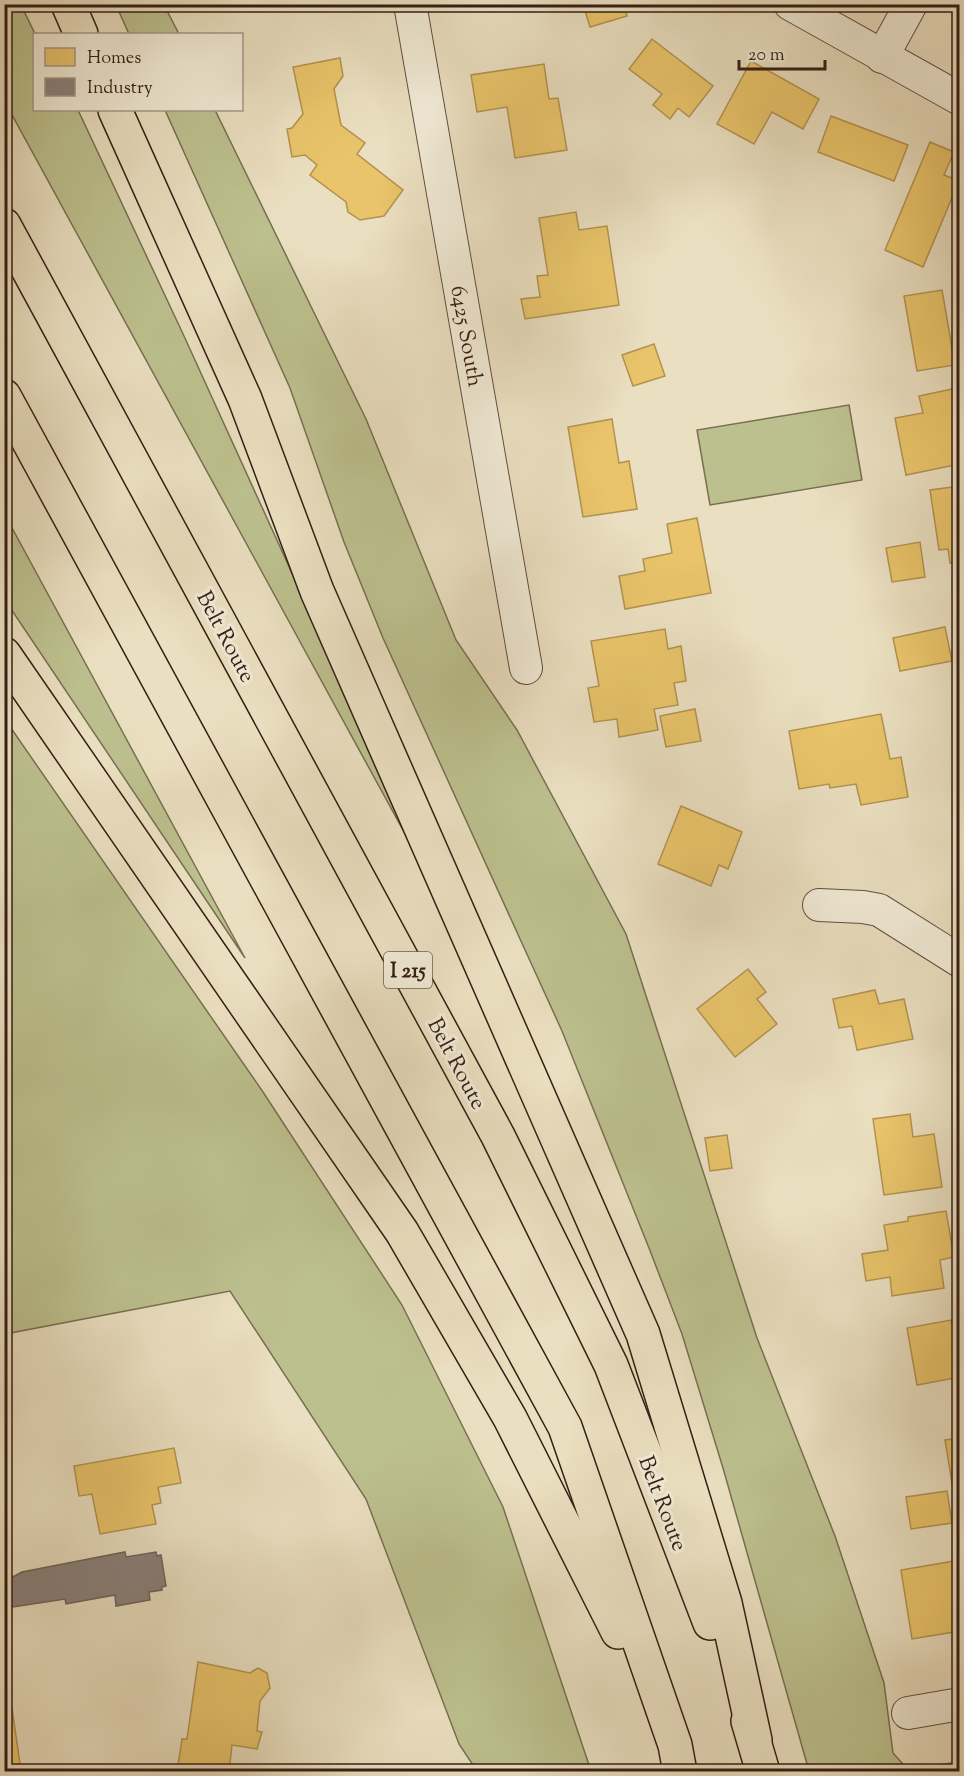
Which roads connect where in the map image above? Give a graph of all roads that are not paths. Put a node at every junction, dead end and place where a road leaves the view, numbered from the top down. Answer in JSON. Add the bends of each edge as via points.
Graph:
{"nodes":[{"id":1,"x":68,"y":4,"type":"edge"},
{"id":2,"x":410,"y":4,"type":"edge"},
{"id":3,"x":790,"y":4,"type":"edge"},
{"id":4,"x":911,"y":4,"type":"edge"},
{"id":5,"x":81,"y":33,"type":"edge"},
{"id":6,"x":882,"y":57,"type":"junction"},
{"id":7,"x":960,"y":99,"type":"edge"},
{"id":8,"x":115,"y":111,"type":"edge"},
{"id":9,"x":4,"y":225,"type":"edge"},
{"id":10,"x":4,"y":396,"type":"edge"},
{"id":11,"x":4,"y":654,"type":"edge"},
{"id":12,"x":526,"y":668,"type":"dead end"},
{"id":13,"x":819,"y":905,"type":"dead end"},
{"id":14,"x":960,"y":960,"type":"edge"},
{"id":15,"x":960,"y":1704,"type":"edge"},
{"id":16,"x":908,"y":1713,"type":"dead end"},
{"id":17,"x":755,"y":1740,"type":"junction"},
{"id":18,"x":678,"y":1758,"type":"edge"},
{"id":19,"x":763,"y":1772,"type":"edge"}],
"edges":[{"from":1,"to":5,"type":"highway"},
{"from":2,"to":12,"type":"street","name":"6425 South"},
{"from":3,"to":6,"type":"street"},
{"from":4,"to":6,"type":"street"},
{"from":6,"to":7,"type":"street"},
{"from":8,"to":17,"type":"highway","via":[[245,399],[317,591],[643,1334],[725,1604]]},
{"from":9,"to":17,"type":"highway","name":"Belt Route","number":"I 215","via":[[508,1157],[611,1365]]},
{"from":10,"to":18,"type":"highway","via":[[565,1427]]},
{"from":11,"to":18,"type":"highway","via":[[402,1232],[510,1418]]},
{"from":13,"to":14,"type":"street","via":[[879,910]]},
{"from":15,"to":16,"type":"street"},
{"from":17,"to":19,"type":"highway","name":"Belt Route","number":"I 215"}]}
